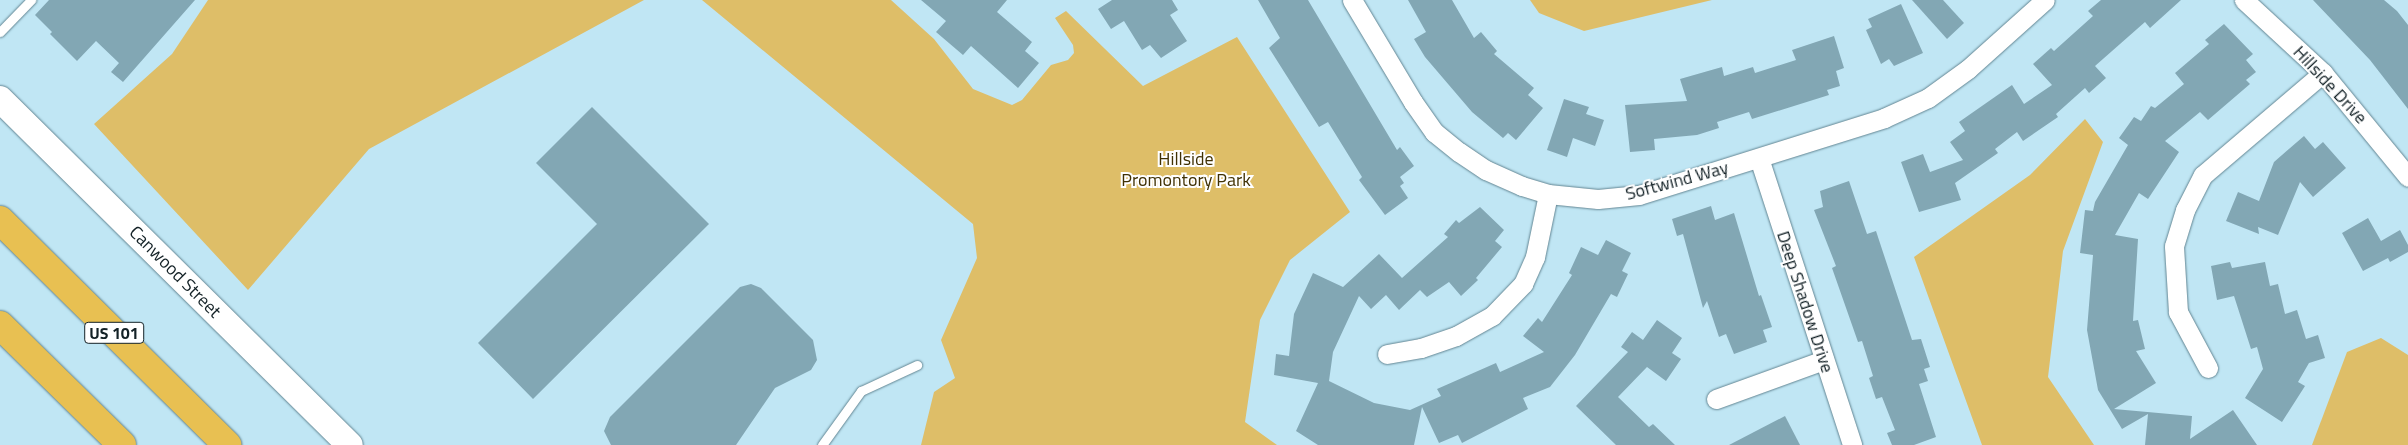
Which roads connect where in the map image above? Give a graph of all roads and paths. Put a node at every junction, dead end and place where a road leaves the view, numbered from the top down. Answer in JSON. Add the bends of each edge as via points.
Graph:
{"nodes":[{"id":1,"x":31,"y":0,"type":"edge"},
{"id":2,"x":1352,"y":0,"type":"edge"},
{"id":3,"x":2045,"y":0,"type":"edge"},
{"id":4,"x":2244,"y":0,"type":"edge"},
{"id":5,"x":0,"y":32,"type":"edge"},
{"id":6,"x":2323,"y":73,"type":"junction"},
{"id":7,"x":0,"y":99,"type":"edge"},
{"id":8,"x":1758,"y":158,"type":"junction"},
{"id":9,"x":2408,"y":177,"type":"edge"},
{"id":10,"x":1548,"y":194,"type":"junction"},
{"id":11,"x":0,"y":220,"type":"edge"},
{"id":12,"x":0,"y":325,"type":"edge"},
{"id":13,"x":1387,"y":354,"type":"dead end"},
{"id":14,"x":1824,"y":360,"type":"junction"},
{"id":15,"x":917,"y":365,"type":"dead end"},
{"id":16,"x":2208,"y":368,"type":"dead end"},
{"id":17,"x":1716,"y":399,"type":"dead end"},
{"id":18,"x":122,"y":445,"type":"edge"},
{"id":19,"x":227,"y":445,"type":"edge"},
{"id":20,"x":350,"y":445,"type":"edge"},
{"id":21,"x":822,"y":445,"type":"edge"},
{"id":22,"x":1852,"y":445,"type":"edge"}],
"edges":[{"from":1,"to":5,"type":"lane"},
{"from":2,"to":10,"type":"street","name":"Softwind Way","via":[[1434,132],[1486,170]]},
{"from":3,"to":8,"type":"street","name":"Softwind Way","via":[[1968,69],[1928,98],[1884,118]]},
{"from":4,"to":6,"type":"street","name":"Hillside Drive"},
{"from":6,"to":9,"type":"street","name":"Hillside Drive"},
{"from":6,"to":16,"type":"street","via":[[2203,175],[2185,210],[2174,246],[2178,312]]},
{"from":7,"to":20,"type":"street","name":"Canwood Street"},
{"from":8,"to":10,"type":"street","name":"Softwind Way","via":[[1639,195],[1598,199]]},
{"from":8,"to":14,"type":"street","name":"Deep Shadow Drive"},
{"from":10,"to":13,"type":"street","via":[[1535,257],[1523,284],[1492,316],[1456,336],[1421,348]]},
{"from":11,"to":19,"type":"highway","number":"US 101"},
{"from":12,"to":18,"type":"highway"},
{"from":14,"to":17,"type":"street"},
{"from":14,"to":22,"type":"street","name":"Deep Shadow Drive"},
{"from":15,"to":21,"type":"lane","via":[[861,391]]}]}
